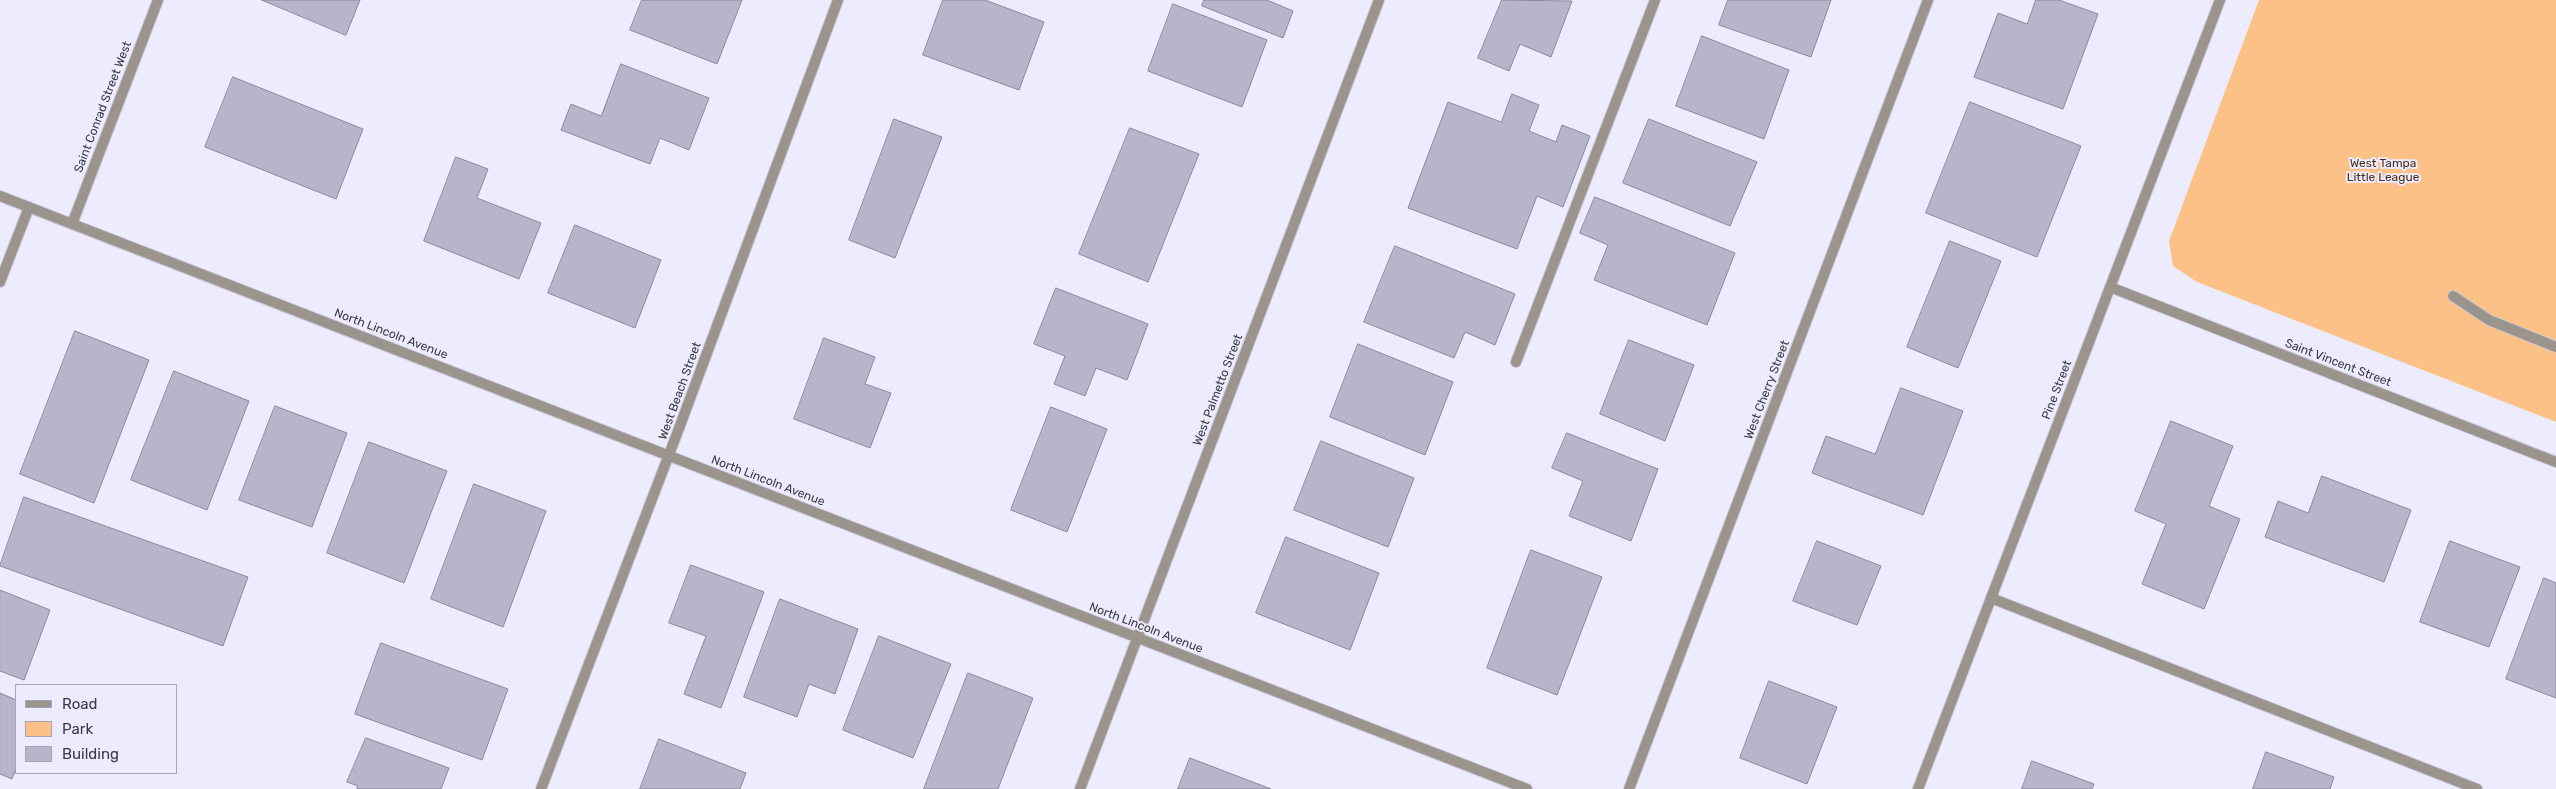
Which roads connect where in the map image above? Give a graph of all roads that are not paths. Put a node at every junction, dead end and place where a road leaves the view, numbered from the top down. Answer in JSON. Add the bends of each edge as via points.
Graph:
{"nodes":[{"id":1,"x":158,"y":0,"type":"edge"},
{"id":2,"x":838,"y":0,"type":"edge"},
{"id":3,"x":1378,"y":0,"type":"edge"},
{"id":4,"x":1655,"y":0,"type":"edge"},
{"id":5,"x":1928,"y":0,"type":"edge"},
{"id":6,"x":2220,"y":0,"type":"edge"},
{"id":7,"x":0,"y":196,"type":"edge"},
{"id":8,"x":28,"y":207,"type":"junction"},
{"id":9,"x":72,"y":224,"type":"junction"},
{"id":10,"x":0,"y":282,"type":"edge"},
{"id":11,"x":2110,"y":287,"type":"junction"},
{"id":12,"x":2453,"y":296,"type":"dead end"},
{"id":13,"x":2556,"y":347,"type":"edge"},
{"id":14,"x":1516,"y":362,"type":"dead end"},
{"id":15,"x":669,"y":456,"type":"junction"},
{"id":16,"x":2556,"y":462,"type":"edge"},
{"id":17,"x":1991,"y":598,"type":"junction"},
{"id":18,"x":1137,"y":638,"type":"junction"},
{"id":19,"x":541,"y":789,"type":"edge"},
{"id":20,"x":1080,"y":789,"type":"edge"},
{"id":21,"x":1527,"y":789,"type":"edge"},
{"id":22,"x":1629,"y":789,"type":"edge"},
{"id":23,"x":1918,"y":789,"type":"edge"},
{"id":24,"x":2477,"y":789,"type":"edge"}],
"edges":[{"from":1,"to":9,"type":"street","name":"Saint Conrad Street West"},
{"from":2,"to":15,"type":"street","name":"West Beach Street"},
{"from":3,"to":18,"type":"street","name":"West Palmetto Street"},
{"from":4,"to":14,"type":"street"},
{"from":5,"to":22,"type":"street","name":"West Cherry Street"},
{"from":6,"to":11,"type":"street","name":"Pine Street"},
{"from":7,"to":8,"type":"street","name":"North Lincoln Avenue"},
{"from":8,"to":9,"type":"street","name":"North Lincoln Avenue"},
{"from":8,"to":10,"type":"street"},
{"from":9,"to":15,"type":"street","name":"North Lincoln Avenue"},
{"from":11,"to":16,"type":"street","name":"Saint Vincent Street"},
{"from":11,"to":17,"type":"street","name":"Pine Street"},
{"from":12,"to":13,"type":"street","via":[[2490,320]]},
{"from":15,"to":18,"type":"street","name":"North Lincoln Avenue"},
{"from":15,"to":19,"type":"street","name":"West Beach Street"},
{"from":17,"to":23,"type":"street","name":"Pine Street"},
{"from":17,"to":24,"type":"street"},
{"from":18,"to":20,"type":"street","name":"West Palmetto Street"},
{"from":18,"to":21,"type":"street","name":"North Lincoln Avenue"}]}
